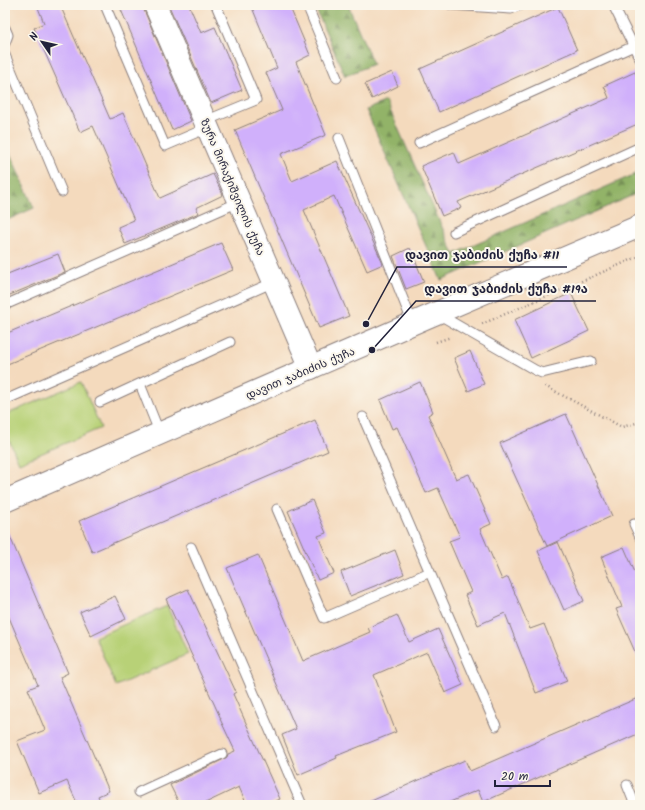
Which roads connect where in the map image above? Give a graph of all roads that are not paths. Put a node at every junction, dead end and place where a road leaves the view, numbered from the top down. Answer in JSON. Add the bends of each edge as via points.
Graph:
{"nodes":[{"id":1,"x":105,"y":5,"type":"edge"},
{"id":2,"x":155,"y":5,"type":"edge"},
{"id":3,"x":216,"y":5,"type":"edge"},
{"id":4,"x":307,"y":5,"type":"edge"},
{"id":5,"x":451,"y":5,"type":"edge"},
{"id":6,"x":521,"y":5,"type":"edge"},
{"id":7,"x":613,"y":5,"type":"edge"},
{"id":8,"x":634,"y":46,"type":"junction"},
{"id":9,"x":5,"y":55,"type":"edge"},
{"id":10,"x":640,"y":59,"type":"edge"},
{"id":11,"x":337,"y":78,"type":"dead end"},
{"id":12,"x":206,"y":124,"type":"junction"},
{"id":13,"x":339,"y":138,"type":"dead end"},
{"id":14,"x":419,"y":143,"type":"dead end"},
{"id":15,"x":640,"y":147,"type":"edge"},
{"id":16,"x":62,"y":192,"type":"dead end"},
{"id":17,"x":239,"y":202,"type":"junction"},
{"id":18,"x":640,"y":226,"type":"edge"},
{"id":19,"x":454,"y":232,"type":"dead end"},
{"id":20,"x":274,"y":282,"type":"junction"},
{"id":21,"x":5,"y":305,"type":"edge"},
{"id":22,"x":437,"y":314,"type":"junction"},
{"id":23,"x":413,"y":324,"type":"junction"},
{"id":24,"x":230,"y":342,"type":"dead end"},
{"id":25,"x":591,"y":361,"type":"dead end"},
{"id":26,"x":311,"y":368,"type":"junction"},
{"id":27,"x":140,"y":384,"type":"junction"},
{"id":28,"x":5,"y":400,"type":"edge"},
{"id":29,"x":100,"y":402,"type":"dead end"},
{"id":30,"x":363,"y":417,"type":"dead end"},
{"id":31,"x":160,"y":434,"type":"junction"},
{"id":32,"x":5,"y":501,"type":"edge"},
{"id":33,"x":277,"y":509,"type":"dead end"},
{"id":34,"x":634,"y":524,"type":"dead end"},
{"id":35,"x":640,"y":536,"type":"edge"},
{"id":36,"x":191,"y":547,"type":"dead end"},
{"id":37,"x":430,"y":572,"type":"junction"},
{"id":38,"x":496,"y":726,"type":"dead end"},
{"id":39,"x":222,"y":754,"type":"dead end"},
{"id":40,"x":627,"y":785,"type":"dead end"},
{"id":41,"x":139,"y":792,"type":"dead end"},
{"id":42,"x":302,"y":805,"type":"edge"},
{"id":43,"x":635,"y":805,"type":"edge"}],
"edges":[{"from":1,"to":12,"type":"lane","via":[[165,146]]},
{"from":2,"to":12,"type":"street","name":"ზურა მირაქიშვილის ქუჩა"},
{"from":3,"to":12,"type":"lane","via":[[256,100]]},
{"from":4,"to":11,"type":"lane"},
{"from":5,"to":6,"type":"lane","via":[[511,9]]},
{"from":7,"to":8,"type":"lane"},
{"from":8,"to":10,"type":"lane"},
{"from":8,"to":14,"type":"lane"},
{"from":9,"to":16,"type":"lane"},
{"from":12,"to":17,"type":"street","name":"ზურა მირაქიშვილის ქუჩა"},
{"from":13,"to":23,"type":"lane"},
{"from":15,"to":19,"type":"lane"},
{"from":17,"to":20,"type":"street","name":"ზურა მირაქიშვილის ქუჩა"},
{"from":17,"to":21,"type":"lane"},
{"from":18,"to":22,"type":"street","name":"დავით ჯაბიძის ქუჩა"},
{"from":20,"to":26,"type":"street","name":"ზურა მირაქიშვილის ქუჩა"},
{"from":20,"to":28,"type":"lane"},
{"from":22,"to":23,"type":"street","name":"დავით ჯაბიძის ქუჩა"},
{"from":22,"to":25,"type":"lane","via":[[542,373]]},
{"from":23,"to":26,"type":"street","name":"დავით ჯაბიძის ქუჩა"},
{"from":24,"to":27,"type":"lane"},
{"from":26,"to":31,"type":"street","name":"დავით ჯაბიძის ქუჩა"},
{"from":27,"to":29,"type":"lane"},
{"from":27,"to":31,"type":"lane"},
{"from":30,"to":37,"type":"lane"},
{"from":31,"to":32,"type":"street","name":"დავით ჯაბიძის ქუჩა"},
{"from":33,"to":37,"type":"lane","via":[[324,618]]},
{"from":34,"to":35,"type":"lane"},
{"from":36,"to":42,"type":"lane"},
{"from":37,"to":38,"type":"lane"},
{"from":39,"to":41,"type":"lane"},
{"from":40,"to":43,"type":"lane"}]}
